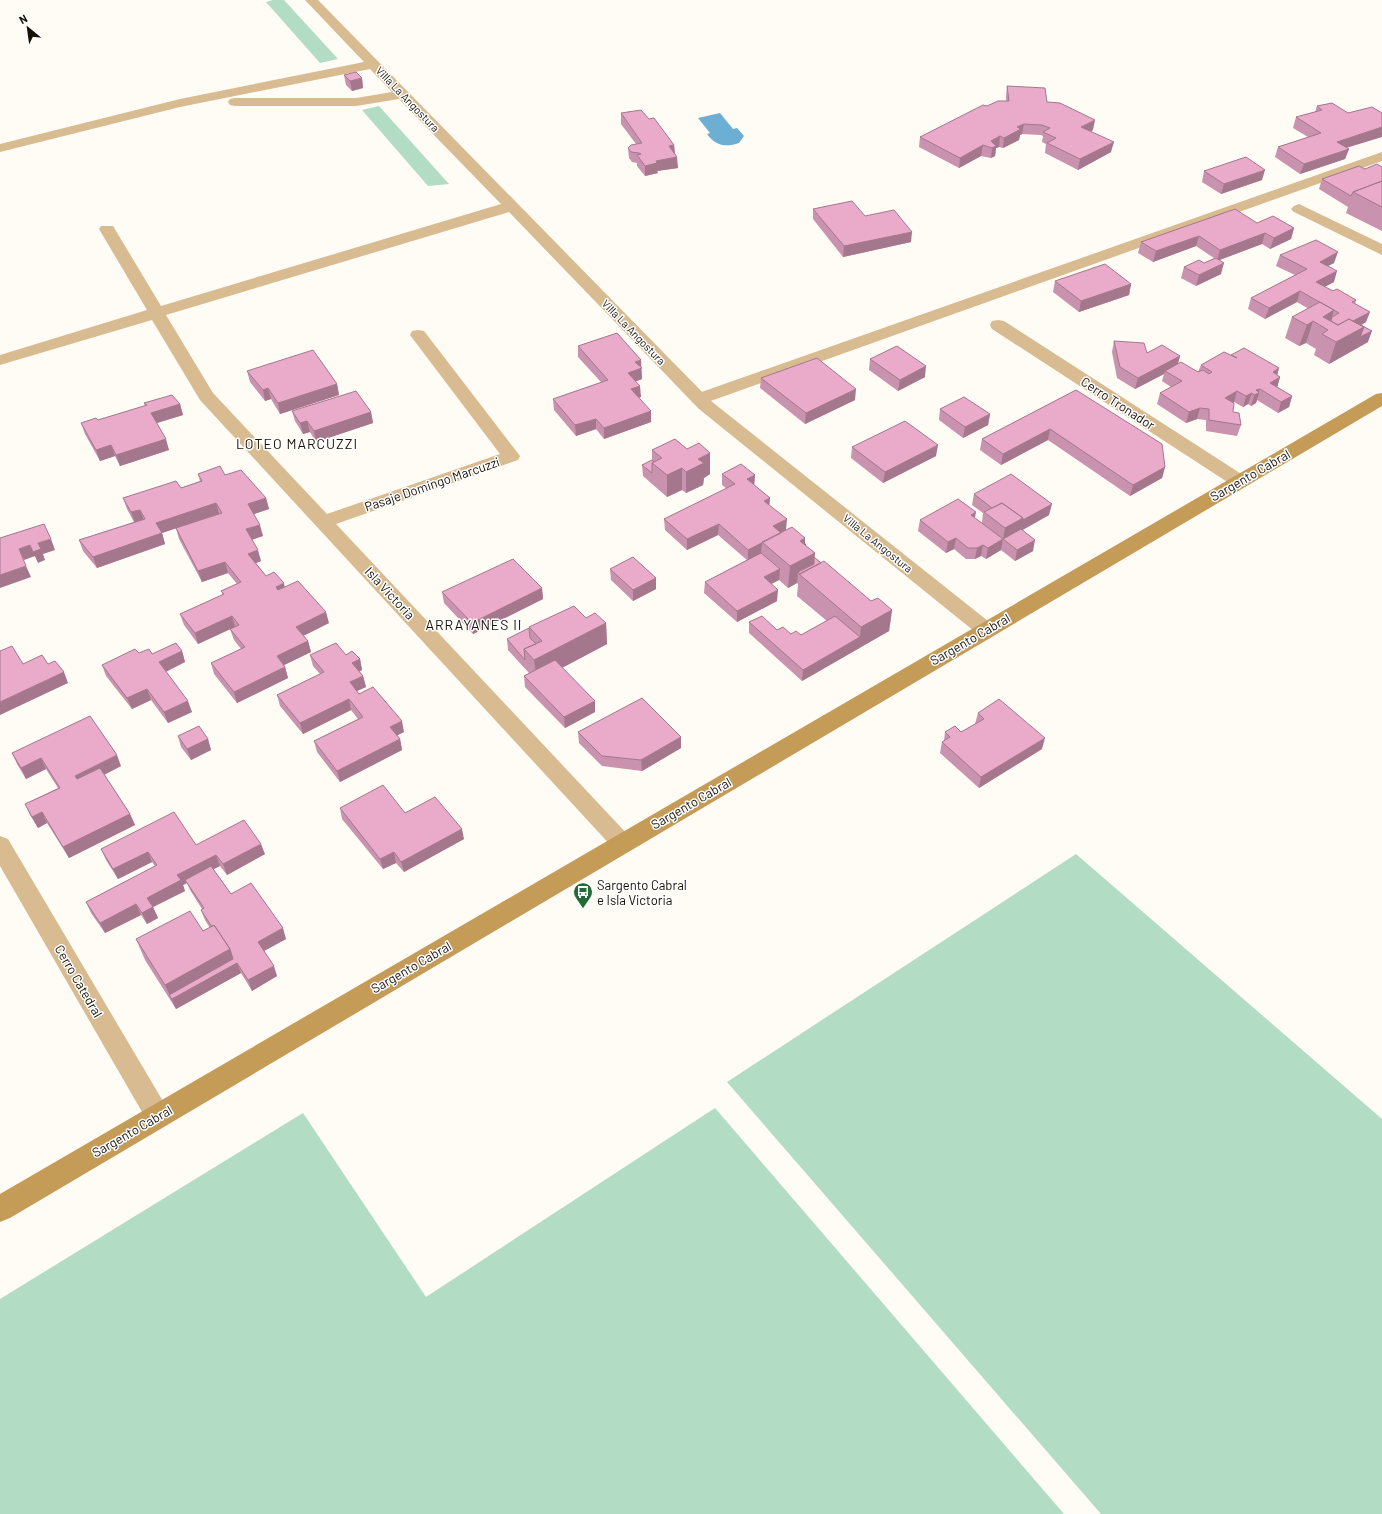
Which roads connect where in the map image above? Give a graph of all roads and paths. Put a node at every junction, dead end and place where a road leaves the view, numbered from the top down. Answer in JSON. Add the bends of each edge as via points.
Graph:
{"nodes":[{"id":1,"x":311,"y":0,"type":"edge"},
{"id":2,"x":374,"y":64,"type":"junction"},
{"id":3,"x":402,"y":94,"type":"junction"},
{"id":4,"x":180,"y":104,"type":"junction"},
{"id":5,"x":0,"y":148,"type":"edge"},
{"id":6,"x":1382,"y":156,"type":"edge"},
{"id":7,"x":512,"y":206,"type":"junction"},
{"id":8,"x":1299,"y":209,"type":"dead end"},
{"id":9,"x":107,"y":229,"type":"dead end"},
{"id":10,"x":1382,"y":250,"type":"edge"},
{"id":11,"x":157,"y":313,"type":"junction"},
{"id":12,"x":998,"y":325,"type":"dead end"},
{"id":13,"x":418,"y":335,"type":"dead end"},
{"id":14,"x":0,"y":360,"type":"edge"},
{"id":15,"x":1382,"y":398,"type":"edge"},
{"id":16,"x":699,"y":399,"type":"junction"},
{"id":17,"x":1239,"y":481,"type":"junction"},
{"id":18,"x":323,"y":522,"type":"junction"},
{"id":19,"x":986,"y":630,"type":"junction"},
{"id":20,"x":622,"y":843,"type":"junction"},
{"id":21,"x":0,"y":845,"type":"edge"},
{"id":22,"x":158,"y":1116,"type":"junction"},
{"id":23,"x":0,"y":1209,"type":"edge"}],
"edges":[{"from":1,"to":2,"type":"street","name":"Villa La Angostura"},
{"from":2,"to":3,"type":"street","name":"Villa La Angostura"},
{"from":2,"to":4,"type":"street"},
{"from":3,"to":4,"type":"street","via":[[356,102]]},
{"from":3,"to":7,"type":"street","name":"Villa La Angostura"},
{"from":4,"to":5,"type":"street"},
{"from":6,"to":16,"type":"street"},
{"from":7,"to":11,"type":"street"},
{"from":7,"to":16,"type":"street","name":"Villa La Angostura"},
{"from":8,"to":10,"type":"street"},
{"from":9,"to":11,"type":"street","name":"Isla Victoria"},
{"from":11,"to":14,"type":"street"},
{"from":11,"to":18,"type":"street","name":"Isla Victoria","via":[[206,396]]},
{"from":12,"to":17,"type":"street","name":"Cerro Tronador"},
{"from":13,"to":18,"type":"street","name":"Pasaje Domingo Marcuzzi","via":[[511,456]]},
{"from":15,"to":17,"type":"main road","name":"Sargento Cabral"},
{"from":16,"to":19,"type":"street","name":"Villa La Angostura"},
{"from":17,"to":19,"type":"main road","name":"Sargento Cabral"},
{"from":18,"to":20,"type":"street","name":"Isla Victoria"},
{"from":19,"to":20,"type":"main road","name":"Sargento Cabral"},
{"from":20,"to":22,"type":"main road","name":"Sargento Cabral"},
{"from":21,"to":22,"type":"street","name":"Cerro Catedral"},
{"from":22,"to":23,"type":"main road","name":"Sargento Cabral"}]}
